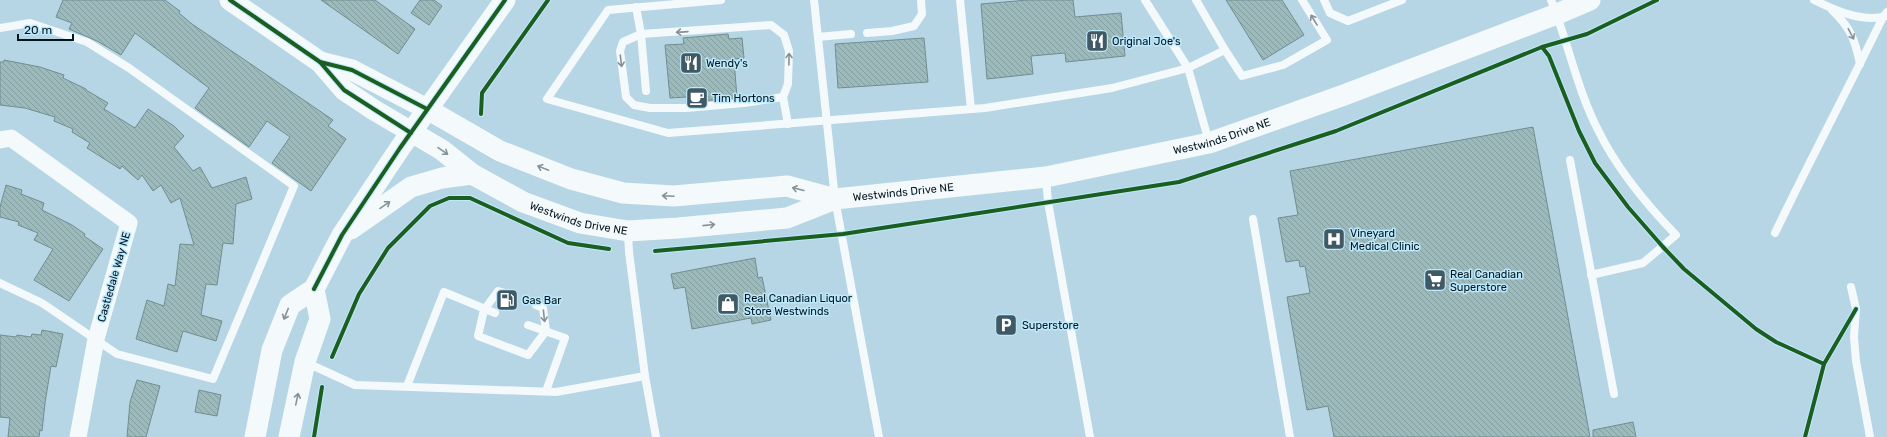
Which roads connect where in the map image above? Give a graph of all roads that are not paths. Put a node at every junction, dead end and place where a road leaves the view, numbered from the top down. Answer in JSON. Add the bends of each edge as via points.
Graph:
{"nodes":[{"id":1,"x":230,"y":0,"type":"edge"},
{"id":2,"x":504,"y":0,"type":"edge"},
{"id":3,"x":721,"y":0,"type":"edge"},
{"id":4,"x":814,"y":0,"type":"edge"},
{"id":5,"x":921,"y":0,"type":"edge"},
{"id":6,"x":960,"y":0,"type":"edge"},
{"id":7,"x":1145,"y":0,"type":"edge"},
{"id":8,"x":1196,"y":0,"type":"edge"},
{"id":9,"x":1302,"y":0,"type":"edge"},
{"id":10,"x":1324,"y":0,"type":"edge"},
{"id":11,"x":1402,"y":0,"type":"edge"},
{"id":12,"x":1590,"y":0,"type":"edge"},
{"id":13,"x":1814,"y":0,"type":"edge"},
{"id":14,"x":636,"y":7,"type":"junction"},
{"id":15,"x":1554,"y":7,"type":"edge"},
{"id":16,"x":1831,"y":9,"type":"junction"},
{"id":17,"x":1886,"y":15,"type":"edge"},
{"id":18,"x":0,"y":28,"type":"edge"},
{"id":19,"x":867,"y":33,"type":"dead end"},
{"id":20,"x":641,"y":34,"type":"junction"},
{"id":21,"x":851,"y":34,"type":"dead end"},
{"id":22,"x":818,"y":37,"type":"junction"},
{"id":23,"x":1225,"y":50,"type":"junction"},
{"id":24,"x":320,"y":62,"type":"junction"},
{"id":25,"x":1860,"y":64,"type":"junction"},
{"id":26,"x":1188,"y":68,"type":"junction"},
{"id":27,"x":646,"y":91,"type":"dead end"},
{"id":28,"x":783,"y":97,"type":"junction"},
{"id":29,"x":427,"y":109,"type":"junction"},
{"id":30,"x":971,"y":109,"type":"junction"},
{"id":31,"x":827,"y":121,"type":"junction"},
{"id":32,"x":788,"y":124,"type":"junction"},
{"id":33,"x":411,"y":133,"type":"junction"},
{"id":34,"x":0,"y":140,"type":"edge"},
{"id":35,"x":1209,"y":143,"type":"junction"},
{"id":36,"x":1570,"y":160,"type":"dead end"},
{"id":37,"x":472,"y":174,"type":"junction"},
{"id":38,"x":1046,"y":177,"type":"junction"},
{"id":39,"x":835,"y":199,"type":"junction"},
{"id":40,"x":1253,"y":219,"type":"dead end"},
{"id":41,"x":628,"y":230,"type":"junction"},
{"id":42,"x":1775,"y":233,"type":"dead end"},
{"id":43,"x":342,"y":235,"type":"junction"},
{"id":44,"x":1592,"y":275,"type":"junction"},
{"id":45,"x":0,"y":283,"type":"edge"},
{"id":46,"x":1851,"y":288,"type":"dead end"},
{"id":47,"x":314,"y":289,"type":"junction"},
{"id":48,"x":505,"y":293,"type":"dead end"},
{"id":49,"x":536,"y":305,"type":"dead end"},
{"id":50,"x":484,"y":310,"type":"junction"},
{"id":51,"x":495,"y":313,"type":"dead end"},
{"id":52,"x":528,"y":325,"type":"dead end"},
{"id":53,"x":546,"y":330,"type":"junction"},
{"id":54,"x":96,"y":339,"type":"junction"},
{"id":55,"x":305,"y":362,"type":"junction"},
{"id":56,"x":645,"y":376,"type":"junction"},
{"id":57,"x":407,"y":386,"type":"junction"},
{"id":58,"x":546,"y":391,"type":"junction"},
{"id":59,"x":1614,"y":394,"type":"dead end"},
{"id":60,"x":78,"y":437,"type":"edge"},
{"id":61,"x":255,"y":437,"type":"edge"},
{"id":62,"x":289,"y":437,"type":"edge"},
{"id":63,"x":656,"y":437,"type":"edge"},
{"id":64,"x":879,"y":437,"type":"edge"},
{"id":65,"x":1090,"y":437,"type":"edge"},
{"id":66,"x":1290,"y":437,"type":"edge"},
{"id":67,"x":1870,"y":437,"type":"edge"}],
"edges":[{"from":1,"to":24,"type":"street"},
{"from":2,"to":29,"type":"street"},
{"from":3,"to":14,"type":"lane"},
{"from":4,"to":22,"type":"lane"},
{"from":5,"to":19,"type":"lane","via":[[922,14],[914,26]]},
{"from":6,"to":30,"type":"lane"},
{"from":7,"to":26,"type":"lane"},
{"from":8,"to":23,"type":"lane"},
{"from":23,"to":9,"type":"lane","one_way":true,"via":[[1242,76],[1282,65],[1327,40]]},
{"from":10,"to":11,"type":"lane","via":[[1330,13],[1348,21]]},
{"from":12,"to":15,"type":"street","name":"Westwinds Drive NE"},
{"from":13,"to":16,"type":"lane"},
{"from":14,"to":20,"type":"lane"},
{"from":14,"to":32,"type":"lane","via":[[608,10],[547,99],[668,133]]},
{"from":15,"to":35,"type":"street","name":"Westwinds Drive NE"},
{"from":15,"to":44,"type":"lane","via":[[1600,135],[1633,186],[1676,236],[1643,264]]},
{"from":16,"to":17,"type":"lane","via":[[1858,16]]},
{"from":16,"to":25,"type":"lane","one_way":true,"via":[[1853,34]]},
{"from":17,"to":25,"type":"lane"},
{"from":18,"to":54,"type":"lane","via":[[30,23],[87,42],[129,68],[294,186],[213,379],[117,354]]},
{"from":20,"to":27,"type":"lane"},
{"from":28,"to":20,"type":"lane","one_way":true,"via":[[788,84],[789,51],[784,35],[771,25]]},
{"from":20,"to":28,"type":"lane","one_way":true,"via":[[623,42],[620,51],[626,97],[634,105],[650,108],[686,108]]},
{"from":21,"to":22,"type":"lane"},
{"from":22,"to":31,"type":"lane"},
{"from":23,"to":26,"type":"lane"},
{"from":24,"to":29,"type":"street","name":"Westwinds Drive NE","via":[[352,70]]},
{"from":24,"to":33,"type":"street","name":"Westwinds Drive NE","via":[[344,90]]},
{"from":25,"to":42,"type":"lane"},
{"from":26,"to":30,"type":"lane","via":[[1112,88]]},
{"from":26,"to":35,"type":"lane"},
{"from":28,"to":32,"type":"lane"},
{"from":29,"to":33,"type":"street"},
{"from":39,"to":29,"type":"street","name":"Westwinds Drive NE","one_way":true,"via":[[787,186],[674,196],[624,193],[571,179],[500,151]]},
{"from":30,"to":31,"type":"lane"},
{"from":31,"to":32,"type":"lane"},
{"from":31,"to":39,"type":"lane"},
{"from":33,"to":37,"type":"street","name":"Westwinds Drive NE","one_way":true,"via":[[442,150]]},
{"from":33,"to":43,"type":"street"},
{"from":34,"to":54,"type":"street","name":"Castledale Way NE","via":[[11,138],[129,223]]},
{"from":35,"to":38,"type":"street","name":"Westwinds Drive NE"},
{"from":36,"to":44,"type":"lane"},
{"from":37,"to":41,"type":"street","name":"Westwinds Drive NE","via":[[523,202],[566,218],[580,223]]},
{"from":43,"to":37,"type":"street","one_way":true,"via":[[411,188],[442,178]]},
{"from":38,"to":39,"type":"street","name":"Westwinds Drive NE"},
{"from":38,"to":65,"type":"lane","via":[[1048,202]]},
{"from":41,"to":39,"type":"street","name":"Westwinds Drive NE","one_way":true,"via":[[787,218]]},
{"from":39,"to":64,"type":"lane"},
{"from":40,"to":66,"type":"lane"},
{"from":41,"to":56,"type":"lane"},
{"from":43,"to":47,"type":"street"},
{"from":44,"to":59,"type":"lane"},
{"from":45,"to":54,"type":"lane","via":[[42,303]]},
{"from":46,"to":67,"type":"lane","via":[[1856,309],[1856,361]]},
{"from":47,"to":55,"type":"street","via":[[320,319]]},
{"from":47,"to":61,"type":"street","one_way":true,"via":[[290,305],[277,337],[272,350]]},
{"from":48,"to":50,"type":"lane","via":[[498,290]]},
{"from":49,"to":53,"type":"lane","one_way":true,"via":[[543,308]]},
{"from":50,"to":51,"type":"lane"},
{"from":50,"to":53,"type":"lane","via":[[478,336],[528,356]]},
{"from":50,"to":57,"type":"lane","via":[[444,292]]},
{"from":52,"to":53,"type":"lane"},
{"from":53,"to":58,"type":"lane","via":[[565,338]]},
{"from":54,"to":60,"type":"street","name":"Castledale Way NE"},
{"from":55,"to":57,"type":"lane","via":[[355,385]]},
{"from":62,"to":55,"type":"street","one_way":true},
{"from":56,"to":58,"type":"lane","via":[[556,392]]},
{"from":56,"to":63,"type":"lane"},
{"from":57,"to":58,"type":"lane"}]}
